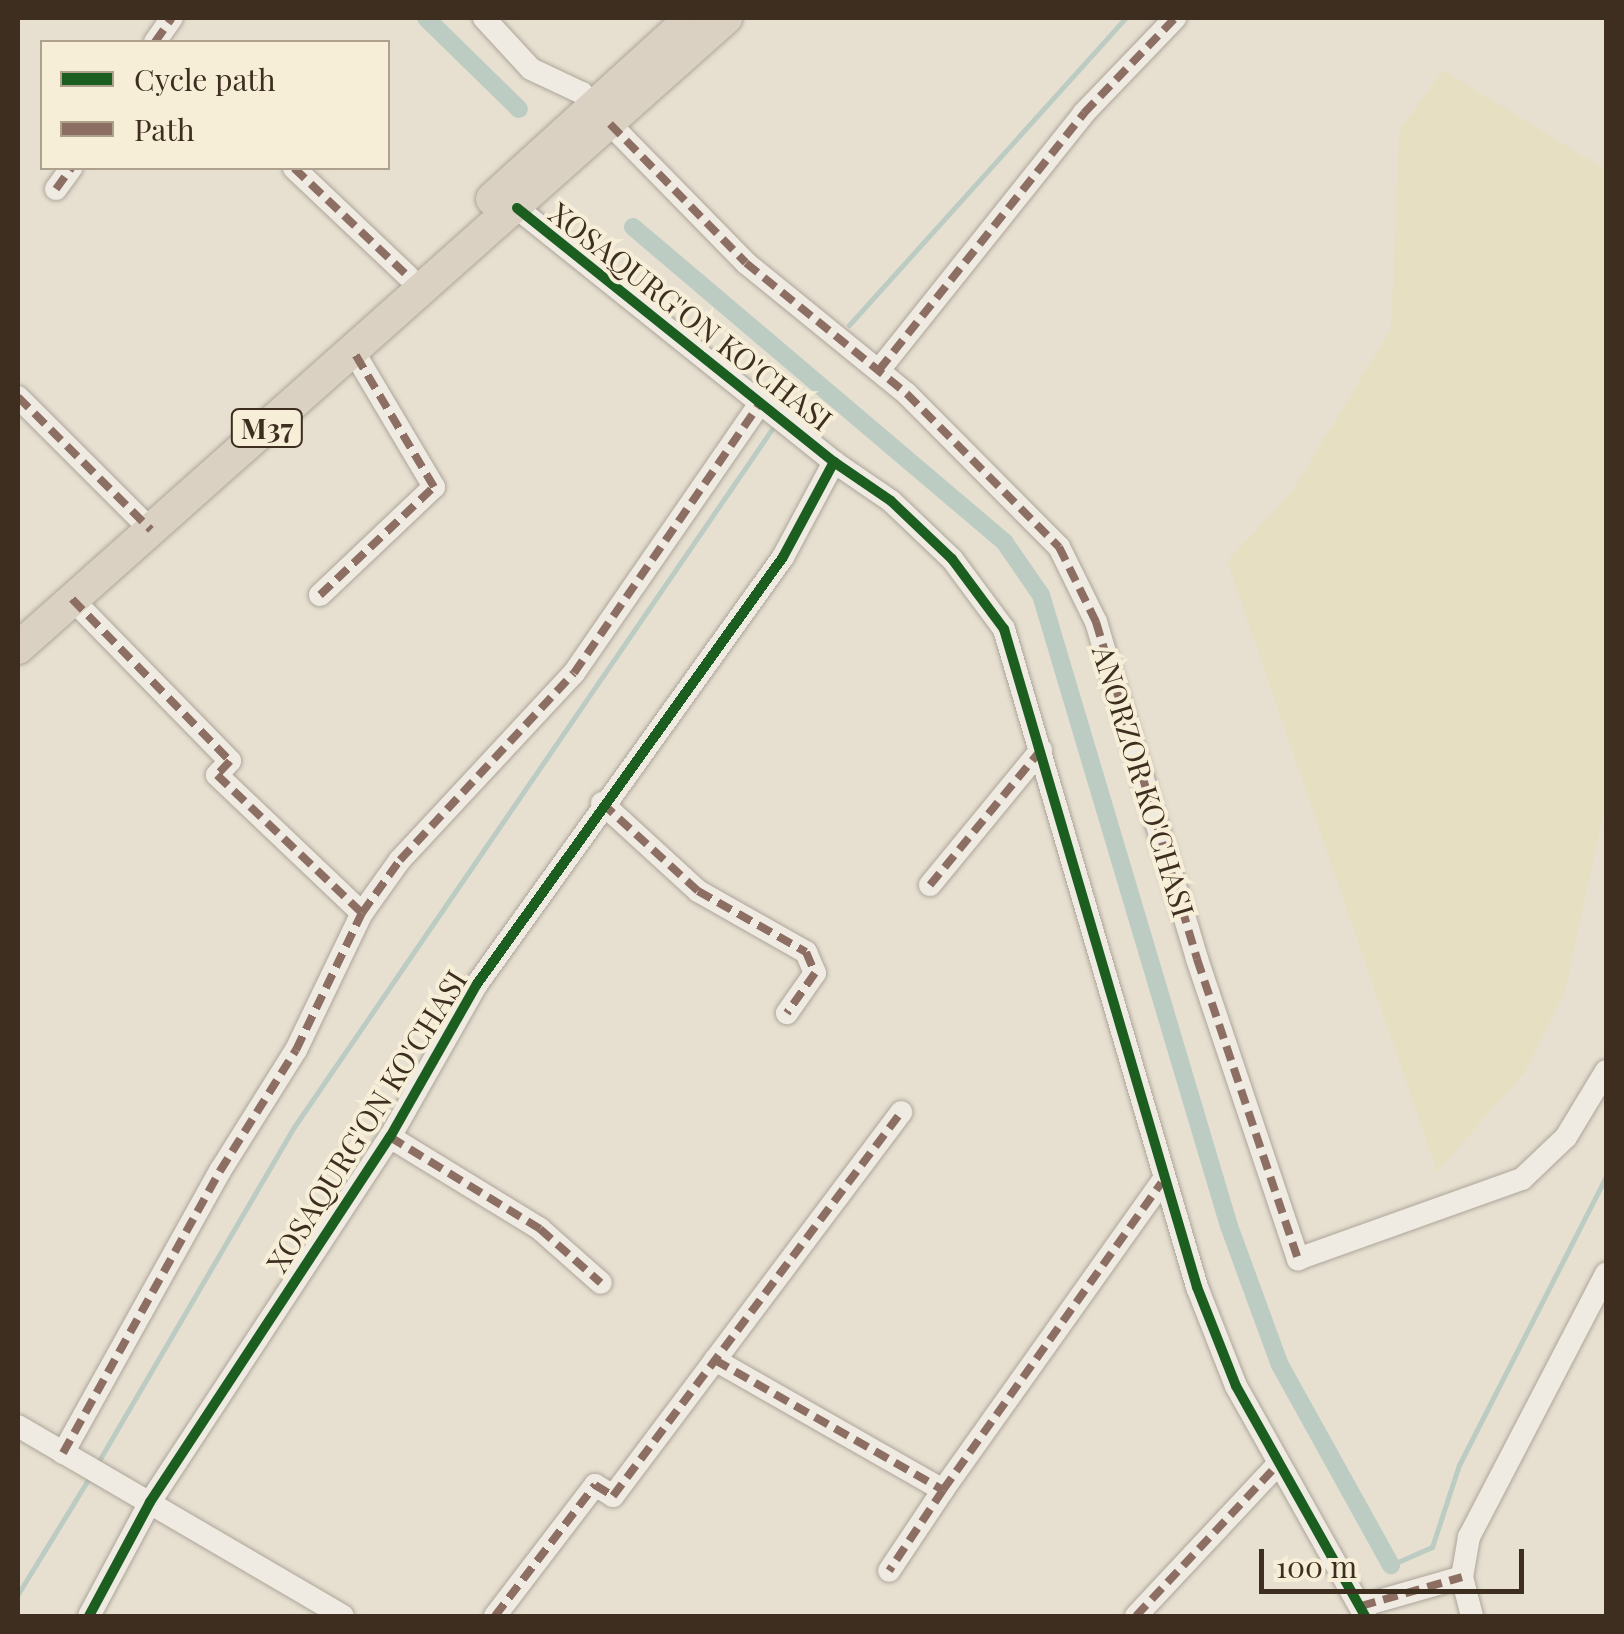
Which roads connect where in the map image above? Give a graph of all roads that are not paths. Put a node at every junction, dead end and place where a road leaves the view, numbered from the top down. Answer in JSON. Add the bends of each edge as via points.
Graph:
{"nodes":[{"id":1,"x":172,"y":18,"type":"edge"},
{"id":2,"x":484,"y":18,"type":"edge"},
{"id":3,"x":692,"y":18,"type":"edge"},
{"id":4,"x":726,"y":18,"type":"edge"},
{"id":5,"x":1175,"y":18,"type":"edge"},
{"id":6,"x":156,"y":40,"type":"edge"},
{"id":7,"x":602,"y":115,"type":"junction"},
{"id":8,"x":70,"y":170,"type":"edge"},
{"id":9,"x":296,"y":170,"type":"edge"},
{"id":10,"x":56,"y":189,"type":"dead end"},
{"id":11,"x":508,"y":200,"type":"junction"},
{"id":12,"x":408,"y":276,"type":"junction"},
{"id":13,"x":354,"y":352,"type":"junction"},
{"id":14,"x":879,"y":370,"type":"junction"},
{"id":15,"x":18,"y":397,"type":"edge"},
{"id":16,"x":762,"y":400,"type":"junction"},
{"id":17,"x":834,"y":462,"type":"junction"},
{"id":18,"x":143,"y":522,"type":"junction"},
{"id":19,"x":320,"y":595,"type":"dead end"},
{"id":20,"x":72,"y":598,"type":"junction"},
{"id":21,"x":18,"y":620,"type":"edge"},
{"id":22,"x":18,"y":648,"type":"edge"},
{"id":23,"x":1042,"y":750,"type":"junction"},
{"id":24,"x":602,"y":803,"type":"junction"},
{"id":25,"x":930,"y":884,"type":"dead end"},
{"id":26,"x":362,"y":913,"type":"junction"},
{"id":27,"x":787,"y":1013,"type":"dead end"},
{"id":28,"x":1606,"y":1071,"type":"edge"},
{"id":29,"x":901,"y":1112,"type":"dead end"},
{"id":30,"x":390,"y":1137,"type":"junction"},
{"id":31,"x":1161,"y":1183,"type":"junction"},
{"id":32,"x":1606,"y":1274,"type":"edge"},
{"id":33,"x":601,"y":1282,"type":"dead end"},
{"id":34,"x":715,"y":1360,"type":"junction"},
{"id":35,"x":18,"y":1426,"type":"edge"},
{"id":36,"x":63,"y":1453,"type":"junction"},
{"id":37,"x":1278,"y":1464,"type":"junction"},
{"id":38,"x":943,"y":1490,"type":"junction"},
{"id":39,"x":150,"y":1502,"type":"junction"},
{"id":40,"x":890,"y":1571,"type":"dead end"},
{"id":41,"x":1462,"y":1576,"type":"junction"},
{"id":42,"x":1363,"y":1612,"type":"edge"},
{"id":43,"x":90,"y":1616,"type":"edge"},
{"id":44,"x":344,"y":1616,"type":"edge"},
{"id":45,"x":495,"y":1616,"type":"edge"},
{"id":46,"x":1136,"y":1616,"type":"edge"},
{"id":47,"x":1472,"y":1616,"type":"edge"}],
"edges":[{"from":1,"to":6,"type":"street"},
{"from":2,"to":7,"type":"street","name":"ANORZOR KO'CHASI","via":[[531,69],[582,93]]},
{"from":3,"to":7,"type":"highway","number":"M37"},
{"from":4,"to":7,"type":"highway","number":"M37"},
{"from":5,"to":14,"type":"street","via":[[1046,158]]},
{"from":7,"to":11,"type":"highway","number":"M37"},
{"from":7,"to":14,"type":"street","name":"ANORZOR KO'CHASI","via":[[746,263]]},
{"from":8,"to":10,"type":"street"},
{"from":9,"to":12,"type":"street"},
{"from":11,"to":12,"type":"highway","number":"M37"},
{"from":11,"to":13,"type":"highway","number":"M37"},
{"from":11,"to":16,"type":"street","name":"XOSAQURG'ON KO'CHASI"},
{"from":12,"to":18,"type":"highway","number":"M37"},
{"from":13,"to":18,"type":"highway","number":"M37"},
{"from":13,"to":19,"type":"street","via":[[434,487]]},
{"from":14,"to":28,"type":"street","name":"ANORZOR KO'CHASI","via":[[1016,499],[1082,586],[1298,1259],[1522,1179],[1566,1137]]},
{"from":15,"to":18,"type":"street"},
{"from":16,"to":17,"type":"street","name":"XOSAQURG'ON KO'CHASI"},
{"from":16,"to":26,"type":"street","name":"XOSAQURG'ON KO'CHASI","via":[[574,673],[400,860]]},
{"from":17,"to":23,"type":"street","name":"XOSAQURG'ON KO'CHASI","via":[[891,501],[952,560],[1004,629]]},
{"from":17,"to":24,"type":"street","name":"XOSAQURG'ON KO'CHASI","via":[[783,557]]},
{"from":18,"to":20,"type":"highway","number":"M37"},
{"from":18,"to":21,"type":"highway","number":"M37"},
{"from":20,"to":22,"type":"highway","number":"M37"},
{"from":20,"to":26,"type":"street","via":[[230,760],[216,774]]},
{"from":23,"to":25,"type":"street"},
{"from":23,"to":31,"type":"street","name":"XOSAQURG'ON KO'CHASI"},
{"from":24,"to":27,"type":"street","via":[[698,891],[806,952],[815,972]]},
{"from":24,"to":30,"type":"street","name":"XOSAQURG'ON KO'CHASI","via":[[477,984]]},
{"from":26,"to":36,"type":"street","name":"XOSAQURG'ON KO'CHASI","via":[[296,1050],[220,1171]]},
{"from":29,"to":34,"type":"street"},
{"from":30,"to":33,"type":"street","name":"XOSAQURG'ON KO'CHASI","via":[[540,1228]]},
{"from":30,"to":39,"type":"street","name":"XOSAQURG'ON KO'CHASI"},
{"from":31,"to":37,"type":"street","name":"XOSAQURG'ON KO'CHASI","via":[[1236,1386]]},
{"from":31,"to":38,"type":"street"},
{"from":32,"to":41,"type":"street","via":[[1469,1537]]},
{"from":34,"to":38,"type":"street"},
{"from":34,"to":45,"type":"street","via":[[612,1496],[595,1485]]},
{"from":35,"to":36,"type":"street"},
{"from":36,"to":39,"type":"street"},
{"from":37,"to":42,"type":"street","name":"XOSAQURG'ON KO'CHASI"},
{"from":37,"to":46,"type":"street"},
{"from":38,"to":40,"type":"street"},
{"from":39,"to":43,"type":"street","name":"XOSAQURG'ON KO'CHASI"},
{"from":39,"to":44,"type":"street"},
{"from":41,"to":42,"type":"street"},
{"from":41,"to":47,"type":"street"}]}
